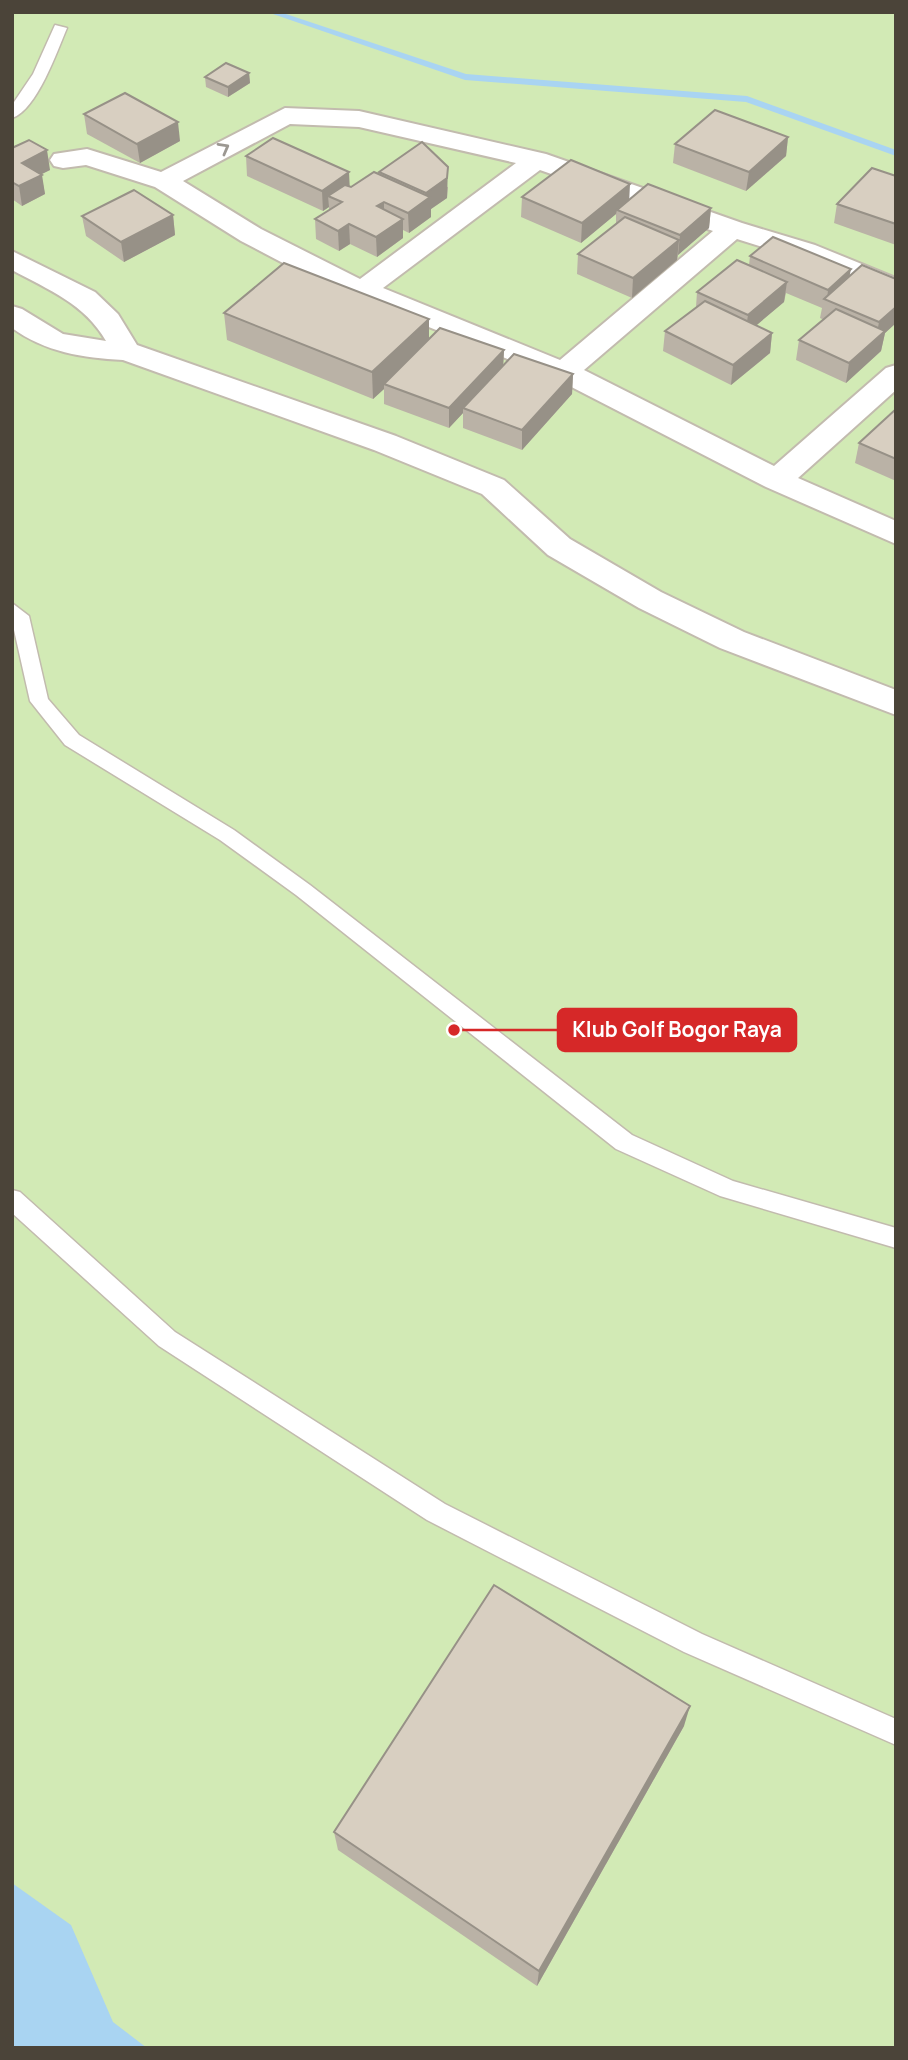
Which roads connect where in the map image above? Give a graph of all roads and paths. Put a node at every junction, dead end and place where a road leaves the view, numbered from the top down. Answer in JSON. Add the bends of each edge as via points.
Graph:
{"nodes":[{"id":1,"x":61,"y":28,"type":"dead end"},
{"id":2,"x":12,"y":114,"type":"edge"},
{"id":3,"x":292,"y":116,"type":"junction"},
{"id":4,"x":63,"y":160,"type":"dead end"},
{"id":5,"x":537,"y":160,"type":"junction"},
{"id":6,"x":164,"y":181,"type":"junction"},
{"id":7,"x":193,"y":197,"type":"junction"},
{"id":8,"x":732,"y":229,"type":"junction"},
{"id":9,"x":12,"y":259,"type":"edge"},
{"id":10,"x":896,"y":288,"type":"edge"},
{"id":11,"x":362,"y":291,"type":"junction"},
{"id":12,"x":12,"y":315,"type":"edge"},
{"id":13,"x":126,"y":351,"type":"junction"},
{"id":14,"x":565,"y":372,"type":"junction"},
{"id":15,"x":896,"y":374,"type":"edge"},
{"id":16,"x":777,"y":480,"type":"junction"},
{"id":17,"x":896,"y":534,"type":"edge"},
{"id":18,"x":12,"y":609,"type":"edge"},
{"id":19,"x":896,"y":703,"type":"edge"},
{"id":20,"x":12,"y":1199,"type":"edge"},
{"id":21,"x":896,"y":1238,"type":"edge"},
{"id":22,"x":896,"y":1732,"type":"edge"}],
"edges":[{"from":1,"to":2,"type":"lane","via":[[40,76]]},
{"from":3,"to":5,"type":"street","via":[[359,119]]},
{"from":6,"to":3,"type":"street","one_way":true,"via":[[257,129]]},
{"from":3,"to":7,"type":"street","via":[[295,119],[278,136]]},
{"from":4,"to":6,"type":"street","via":[[87,158]]},
{"from":5,"to":8,"type":"street"},
{"from":5,"to":11,"type":"street"},
{"from":6,"to":7,"type":"street"},
{"from":7,"to":11,"type":"street","via":[[251,235]]},
{"from":8,"to":10,"type":"street","via":[[806,251]]},
{"from":8,"to":14,"type":"street"},
{"from":9,"to":13,"type":"street","via":[[85,298],[108,320]]},
{"from":11,"to":14,"type":"street"},
{"from":12,"to":13,"type":"street","via":[[52,340],[82,350]]},
{"from":13,"to":19,"type":"street","via":[[385,443],[493,487],[559,547],[650,600],[732,640]]},
{"from":14,"to":16,"type":"street"},
{"from":15,"to":16,"type":"street"},
{"from":16,"to":17,"type":"street"},
{"from":18,"to":21,"type":"lane","via":[[20,616],[39,701],[72,740],[227,835],[624,1142],[728,1189]]},
{"from":20,"to":22,"type":"lane","via":[[167,1339],[436,1512],[693,1643]]}]}
